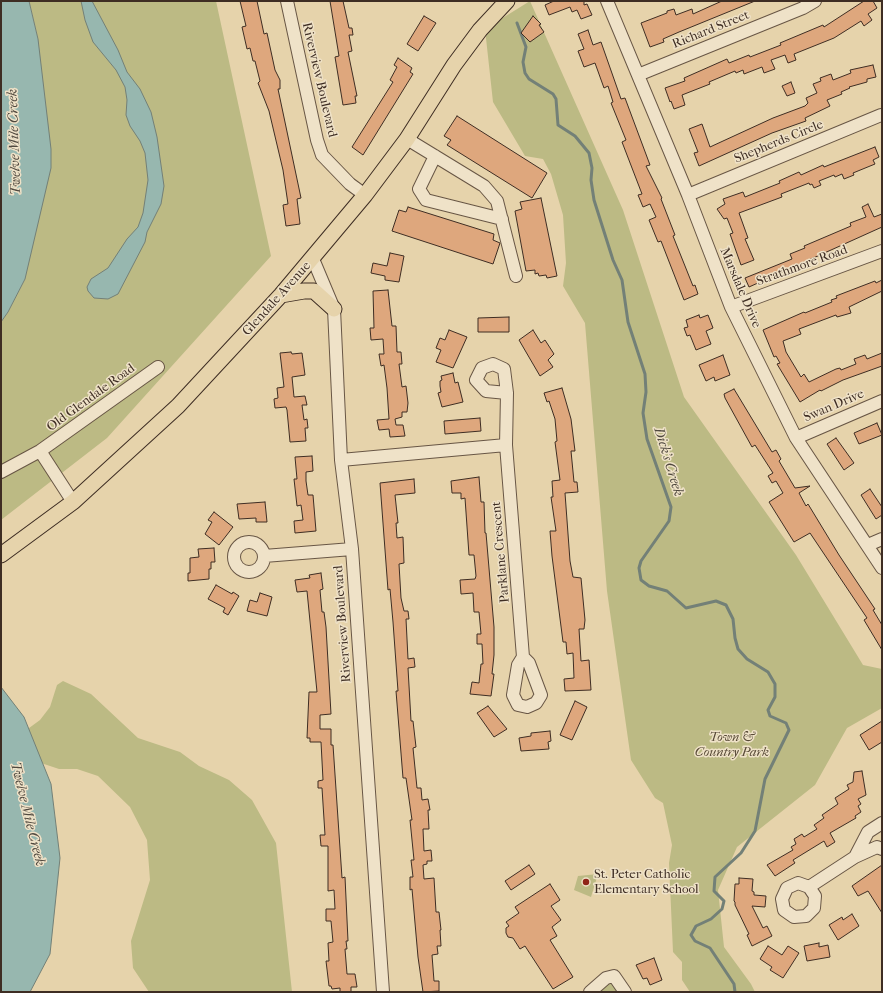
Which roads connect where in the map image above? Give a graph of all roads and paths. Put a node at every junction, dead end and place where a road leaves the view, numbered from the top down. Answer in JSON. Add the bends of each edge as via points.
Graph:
{"nodes":[{"id":1,"x":287,"y":1,"type":"edge"},
{"id":2,"x":507,"y":1,"type":"edge"},
{"id":3,"x":607,"y":1,"type":"edge"},
{"id":4,"x":815,"y":1,"type":"edge"},
{"id":5,"x":638,"y":75,"type":"junction"},
{"id":6,"x":881,"y":116,"type":"dead end"},
{"id":7,"x":408,"y":139,"type":"junction"},
{"id":8,"x":435,"y":156,"type":"junction"},
{"id":9,"x":365,"y":195,"type":"junction"},
{"id":10,"x":688,"y":195,"type":"junction"},
{"id":11,"x":502,"y":219,"type":"junction"},
{"id":12,"x":882,"y":251,"type":"edge"},
{"id":13,"x":313,"y":259,"type":"junction"},
{"id":14,"x":516,"y":276,"type":"dead end"},
{"id":15,"x":281,"y":295,"type":"junction"},
{"id":16,"x":731,"y":307,"type":"junction"},
{"id":17,"x":334,"y":309,"type":"junction"},
{"id":18,"x":158,"y":367,"type":"dead end"},
{"id":19,"x":507,"y":393,"type":"dead end"},
{"id":20,"x":882,"y":401,"type":"edge"},
{"id":21,"x":796,"y":438,"type":"junction"},
{"id":22,"x":506,"y":445,"type":"junction"},
{"id":23,"x":40,"y":451,"type":"junction"},
{"id":24,"x":341,"y":460,"type":"junction"},
{"id":25,"x":1,"y":472,"type":"edge"},
{"id":26,"x":73,"y":502,"type":"junction"},
{"id":27,"x":882,"y":539,"type":"edge"},
{"id":28,"x":868,"y":545,"type":"junction"},
{"id":29,"x":352,"y":549,"type":"junction"},
{"id":30,"x":1,"y":556,"type":"edge"},
{"id":31,"x":264,"y":556,"type":"dead end"},
{"id":32,"x":882,"y":568,"type":"edge"},
{"id":33,"x":523,"y":657,"type":"dead end"},
{"id":34,"x":882,"y":823,"type":"edge"},
{"id":35,"x":882,"y":849,"type":"edge"},
{"id":36,"x":855,"y":857,"type":"junction"},
{"id":37,"x":809,"y":887,"type":"dead end"},
{"id":38,"x":383,"y":992,"type":"edge"},
{"id":39,"x":590,"y":992,"type":"edge"},
{"id":40,"x":625,"y":992,"type":"edge"}],
"edges":[{"from":1,"to":9,"type":"street","name":"Riverview Boulevard","via":[[322,155],[350,184]]},
{"from":2,"to":7,"type":"main road","name":"Glendale Avenue","via":[[480,30],[454,65]]},
{"from":3,"to":5,"type":"street","name":"Marsdale Drive"},
{"from":4,"to":5,"type":"street","name":"Richard Street"},
{"from":5,"to":10,"type":"street","name":"Marsdale Drive"},
{"from":6,"to":10,"type":"street","name":"Shepherds Circle"},
{"from":7,"to":8,"type":"street"},
{"from":7,"to":9,"type":"main road","name":"Glendale Avenue"},
{"from":8,"to":11,"type":"street","via":[[484,186],[497,201]]},
{"from":8,"to":11,"type":"street","via":[[418,189],[426,200]]},
{"from":9,"to":13,"type":"main road","name":"Glendale Avenue"},
{"from":10,"to":16,"type":"street","name":"Marsdale Drive"},
{"from":11,"to":14,"type":"street"},
{"from":12,"to":16,"type":"street","name":"Strathmore Road"},
{"from":13,"to":15,"type":"main road","name":"Glendale Avenue"},
{"from":13,"to":17,"type":"street","name":"Riverview Boulevard"},
{"from":15,"to":17,"type":"main road","via":[[304,290],[314,291]]},
{"from":15,"to":26,"type":"main road","name":"Glendale Avenue","via":[[178,406]]},
{"from":16,"to":21,"type":"street","name":"Marsdale Drive"},
{"from":17,"to":24,"type":"street","name":"Riverview Boulevard"},
{"from":18,"to":23,"type":"street","name":"Old Glendale Road"},
{"from":19,"to":22,"type":"street","name":"Parklane Crescent"},
{"from":20,"to":21,"type":"street","name":"Swan Drive"},
{"from":21,"to":28,"type":"street","name":"Marsdale Drive"},
{"from":22,"to":24,"type":"street"},
{"from":22,"to":33,"type":"street","name":"Parklane Crescent"},
{"from":23,"to":25,"type":"street","name":"Old Glendale Road"},
{"from":23,"to":26,"type":"street"},
{"from":24,"to":29,"type":"street","name":"Riverview Boulevard"},
{"from":26,"to":30,"type":"main road","name":"Glendale Avenue"},
{"from":27,"to":28,"type":"street"},
{"from":28,"to":32,"type":"street","name":"Marsdale Drive"},
{"from":29,"to":31,"type":"street"},
{"from":29,"to":38,"type":"street","name":"Riverview Boulevard"},
{"from":34,"to":36,"type":"street","via":[[868,832]]},
{"from":35,"to":36,"type":"street","via":[[877,847]]},
{"from":36,"to":37,"type":"street"},
{"from":39,"to":40,"type":"street","via":[[606,978],[614,976]]}]}
